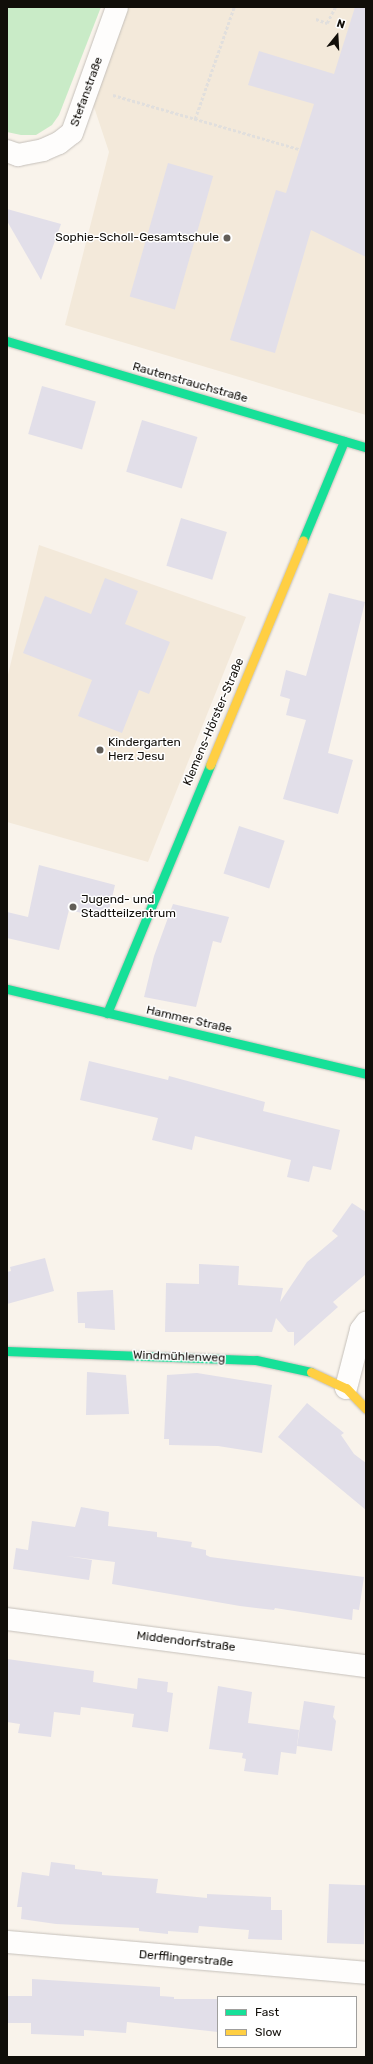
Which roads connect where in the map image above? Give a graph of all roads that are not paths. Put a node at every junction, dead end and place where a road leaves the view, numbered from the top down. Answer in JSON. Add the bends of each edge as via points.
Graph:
{"nodes":[{"id":1,"x":117,"y":7,"type":"edge"},
{"id":2,"x":7,"y":152,"type":"edge"},
{"id":3,"x":7,"y":341,"type":"edge"},
{"id":4,"x":344,"y":440,"type":"junction"},
{"id":5,"x":366,"y":447,"type":"edge"},
{"id":6,"x":7,"y":989,"type":"edge"},
{"id":7,"x":107,"y":1013,"type":"junction"},
{"id":8,"x":366,"y":1074,"type":"edge"},
{"id":9,"x":366,"y":1323,"type":"edge"},
{"id":10,"x":7,"y":1351,"type":"edge"},
{"id":11,"x":346,"y":1388,"type":"junction"},
{"id":12,"x":366,"y":1409,"type":"edge"},
{"id":13,"x":7,"y":1619,"type":"edge"},
{"id":14,"x":366,"y":1666,"type":"edge"},
{"id":15,"x":7,"y":1942,"type":"edge"},
{"id":16,"x":366,"y":1973,"type":"edge"}],
"edges":[{"from":1,"to":2,"type":"street","name":"Stefanstraße","via":[[72,133],[43,150],[18,155]]},
{"from":3,"to":4,"type":"street","name":"Rautenstrauchstraße"},
{"from":4,"to":5,"type":"street","name":"Rautenstrauchstraße"},
{"from":4,"to":7,"type":"street","name":"Klemens-Hörster-Straße"},
{"from":6,"to":7,"type":"street","name":"Hammer Straße"},
{"from":7,"to":8,"type":"street","name":"Hammer Straße"},
{"from":9,"to":11,"type":"street","via":[[361,1330]]},
{"from":10,"to":11,"type":"street","name":"Windmühlenweg","via":[[256,1360],[303,1368]]},
{"from":11,"to":12,"type":"street","name":"Windmühlenweg"},
{"from":13,"to":14,"type":"street","name":"Middendorfstraße"},
{"from":15,"to":16,"type":"street","name":"Derfflingerstraße"}]}
